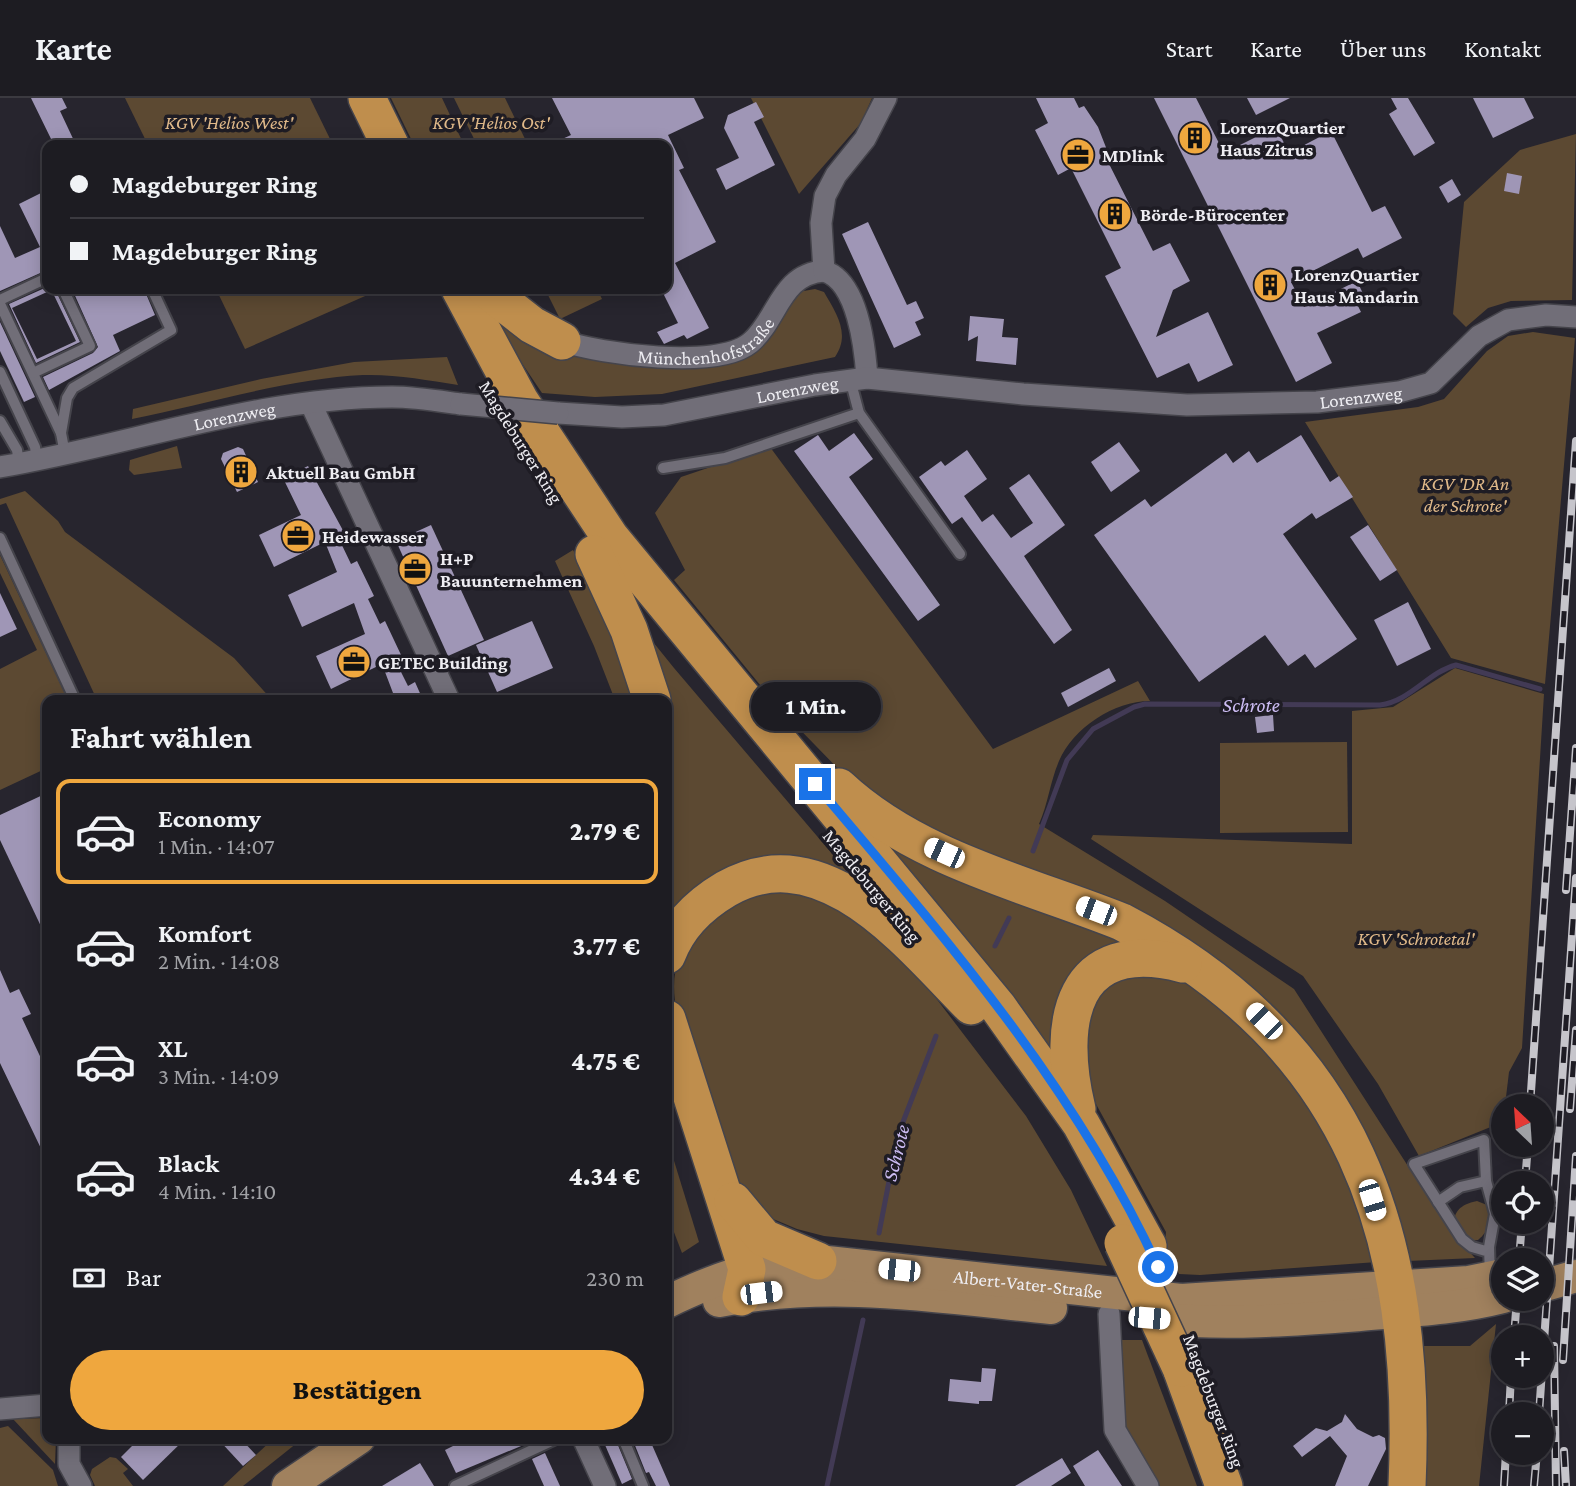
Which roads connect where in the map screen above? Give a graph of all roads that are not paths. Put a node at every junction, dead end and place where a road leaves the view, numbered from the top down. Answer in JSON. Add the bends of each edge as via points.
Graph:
{"nodes":[{"id":1,"x":343,"y":98,"type":"edge"},
{"id":2,"x":367,"y":98,"type":"edge"},
{"id":3,"x":886,"y":98,"type":"edge"},
{"id":4,"x":381,"y":140,"type":"edge"},
{"id":5,"x":383,"y":140,"type":"edge"},
{"id":6,"x":824,"y":271,"type":"junction"},
{"id":7,"x":42,"y":281,"type":"edge"},
{"id":8,"x":65,"y":294,"type":"edge"},
{"id":9,"x":154,"y":294,"type":"edge"},
{"id":10,"x":439,"y":294,"type":"edge"},
{"id":11,"x":463,"y":294,"type":"edge"},
{"id":12,"x":492,"y":294,"type":"edge"},
{"id":13,"x":0,"y":302,"type":"edge"},
{"id":14,"x":1576,"y":317,"type":"edge"},
{"id":15,"x":562,"y":341,"type":"joint"},
{"id":16,"x":0,"y":372,"type":"edge"},
{"id":17,"x":33,"y":373,"type":"junction"},
{"id":18,"x":858,"y":378,"type":"junction"},
{"id":19,"x":311,"y":404,"type":"junction"},
{"id":20,"x":859,"y":413,"type":"junction"},
{"id":21,"x":0,"y":421,"type":"edge"},
{"id":22,"x":63,"y":443,"type":"junction"},
{"id":23,"x":19,"y":463,"type":"edge"},
{"id":24,"x":663,"y":468,"type":"dead end"},
{"id":25,"x":0,"y":538,"type":"edge"},
{"id":26,"x":594,"y":554,"type":"junction"},
{"id":27,"x":960,"y":554,"type":"dead end"},
{"id":28,"x":73,"y":695,"type":"edge"},
{"id":29,"x":447,"y":695,"type":"edge"},
{"id":30,"x":650,"y":695,"type":"edge"},
{"id":31,"x":764,"y":723,"type":"junction"},
{"id":32,"x":672,"y":945,"type":"edge"},
{"id":33,"x":1198,"y":968,"type":"junction"},
{"id":34,"x":974,"y":1009,"type":"junction"},
{"id":35,"x":672,"y":1034,"type":"edge"},
{"id":36,"x":672,"y":1105,"type":"edge"},
{"id":37,"x":1081,"y":1124,"type":"junction"},
{"id":38,"x":717,"y":1177,"type":"junction"},
{"id":39,"x":1486,"y":1181,"type":"junction"},
{"id":40,"x":1438,"y":1202,"type":"junction"},
{"id":41,"x":1136,"y":1245,"type":"junction"},
{"id":42,"x":1496,"y":1248,"type":"edge"},
{"id":43,"x":1576,"y":1256,"type":"edge"},
{"id":44,"x":818,"y":1261,"type":"junction"},
{"id":45,"x":1554,"y":1262,"type":"edge"},
{"id":46,"x":1491,"y":1270,"type":"edge"},
{"id":47,"x":1576,"y":1276,"type":"edge"},
{"id":48,"x":1491,"y":1277,"type":"edge"},
{"id":49,"x":738,"y":1281,"type":"junction"},
{"id":50,"x":1554,"y":1282,"type":"edge"},
{"id":51,"x":1399,"y":1299,"type":"junction"},
{"id":52,"x":672,"y":1301,"type":"edge"},
{"id":53,"x":672,"y":1311,"type":"edge"},
{"id":54,"x":1109,"y":1314,"type":"junction"},
{"id":55,"x":1193,"y":1369,"type":"junction"},
{"id":56,"x":42,"y":1405,"type":"edge"},
{"id":57,"x":0,"y":1409,"type":"edge"},
{"id":58,"x":69,"y":1444,"type":"edge"},
{"id":59,"x":346,"y":1444,"type":"edge"},
{"id":60,"x":545,"y":1444,"type":"edge"},
{"id":61,"x":586,"y":1444,"type":"edge"},
{"id":62,"x":626,"y":1444,"type":"edge"},
{"id":63,"x":603,"y":1485,"type":"edge"},
{"id":64,"x":80,"y":1486,"type":"edge"},
{"id":65,"x":288,"y":1486,"type":"edge"},
{"id":66,"x":455,"y":1486,"type":"edge"},
{"id":67,"x":643,"y":1486,"type":"edge"},
{"id":68,"x":1148,"y":1486,"type":"edge"},
{"id":69,"x":1224,"y":1486,"type":"edge"},
{"id":70,"x":1245,"y":1486,"type":"edge"},
{"id":71,"x":1407,"y":1486,"type":"edge"}],
"edges":[{"from":1,"to":4,"type":"highway"},
{"from":2,"to":5,"type":"highway"},
{"from":3,"to":6,"type":"street","via":[[865,139],[825,197],[821,223]]},
{"from":6,"to":15,"type":"street","name":"Münchenhofstraße","via":[[790,286],[761,332],[741,348],[712,354],[634,356]]},
{"from":6,"to":18,"type":"street","via":[[841,284],[859,321]]},
{"from":7,"to":13,"type":"lane"},
{"from":8,"to":17,"type":"lane","via":[[90,346]]},
{"from":9,"to":22,"type":"lane","via":[[171,330],[73,388],[67,398]]},
{"from":10,"to":26,"type":"highway","name":"Magdeburger Ring","via":[[499,409]]},
{"from":11,"to":31,"type":"highway","name":"Magdeburger Ring","via":[[513,390],[574,486],[641,577]]},
{"from":12,"to":15,"type":"highway","via":[[532,325]]},
{"from":13,"to":17,"type":"lane"},
{"from":14,"to":18,"type":"street","name":"Lorenzweg","via":[[1508,320],[1479,336],[1431,383],[1399,392],[1317,402],[1187,405]]},
{"from":16,"to":23,"type":"lane","via":[[35,447]]},
{"from":17,"to":22,"type":"lane"},
{"from":18,"to":19,"type":"street","name":"Lorenzweg","bridge":true,"via":[[664,415],[622,417],[395,396]]},
{"from":18,"to":20,"type":"lane"},
{"from":19,"to":22,"type":"street","name":"Lorenzweg"},
{"from":19,"to":29,"type":"street"},
{"from":20,"to":24,"type":"lane","via":[[725,458]]},
{"from":20,"to":27,"type":"lane"},
{"from":21,"to":23,"type":"lane"},
{"from":22,"to":23,"type":"street","name":"Lorenzweg"},
{"from":25,"to":28,"type":"lane"},
{"from":26,"to":30,"type":"highway","via":[[629,630]]},
{"from":26,"to":34,"type":"highway","name":"Magdeburger Ring"},
{"from":31,"to":33,"type":"highway","via":[[868,813],[903,834],[1122,922]]},
{"from":31,"to":37,"type":"highway","name":"Magdeburger Ring","via":[[998,1007]]},
{"from":32,"to":34,"type":"highway","via":[[684,922],[731,887],[763,877],[808,878],[846,892],[874,910]]},
{"from":33,"to":37,"type":"highway","via":[[1163,959],[1130,959],[1104,969],[1081,990],[1067,1037]]},
{"from":33,"to":51,"type":"highway","via":[[1276,1034],[1332,1108],[1362,1169]]},
{"from":34,"to":41,"type":"highway","name":"Magdeburger Ring"},
{"from":35,"to":38,"type":"highway"},
{"from":36,"to":49,"type":"highway"},
{"from":37,"to":41,"type":"highway","name":"Magdeburger Ring"},
{"from":38,"to":44,"type":"highway","via":[[764,1238]]},
{"from":38,"to":49,"type":"highway"},
{"from":39,"to":40,"type":"lane","via":[[1457,1189]]},
{"from":39,"to":40,"type":"lane","via":[[1484,1140],[1414,1164]]},
{"from":39,"to":42,"type":"lane","via":[[1495,1214]]},
{"from":40,"to":46,"type":"lane","via":[[1462,1239]]},
{"from":41,"to":55,"type":"highway","name":"Magdeburger Ring","bridge":true},
{"from":43,"to":45,"type":"main road"},
{"from":44,"to":49,"type":"main road","name":"Albert-Vater-Straße","via":[[776,1262]]},
{"from":44,"to":51,"type":"main road","name":"Albert-Vater-Straße","via":[[1181,1300]]},
{"from":47,"to":50,"type":"main road"},
{"from":48,"to":51,"type":"main road"},
{"from":49,"to":52,"type":"main road","name":"Albert-Vater-Straße"},
{"from":49,"to":53,"type":"main road","name":"Albert-Vater-Straße"},
{"from":49,"to":54,"type":"main road","name":"Albert-Vater-Straße","via":[[799,1290],[858,1289]]},
{"from":51,"to":54,"type":"main road","name":"Albert-Vater-Straße","via":[[1236,1323]]},
{"from":51,"to":71,"type":"highway","via":[[1405,1341]]},
{"from":54,"to":68,"type":"street","via":[[1115,1430]]},
{"from":55,"to":69,"type":"highway","name":"Magdeburger Ring"},
{"from":55,"to":70,"type":"highway","name":"Magdeburger Ring"},
{"from":56,"to":57,"type":"street"},
{"from":58,"to":64,"type":"street","via":[[69,1464]]},
{"from":59,"to":65,"type":"main road"},
{"from":60,"to":66,"type":"lane"},
{"from":61,"to":63,"type":"street"},
{"from":62,"to":67,"type":"lane"}]}
